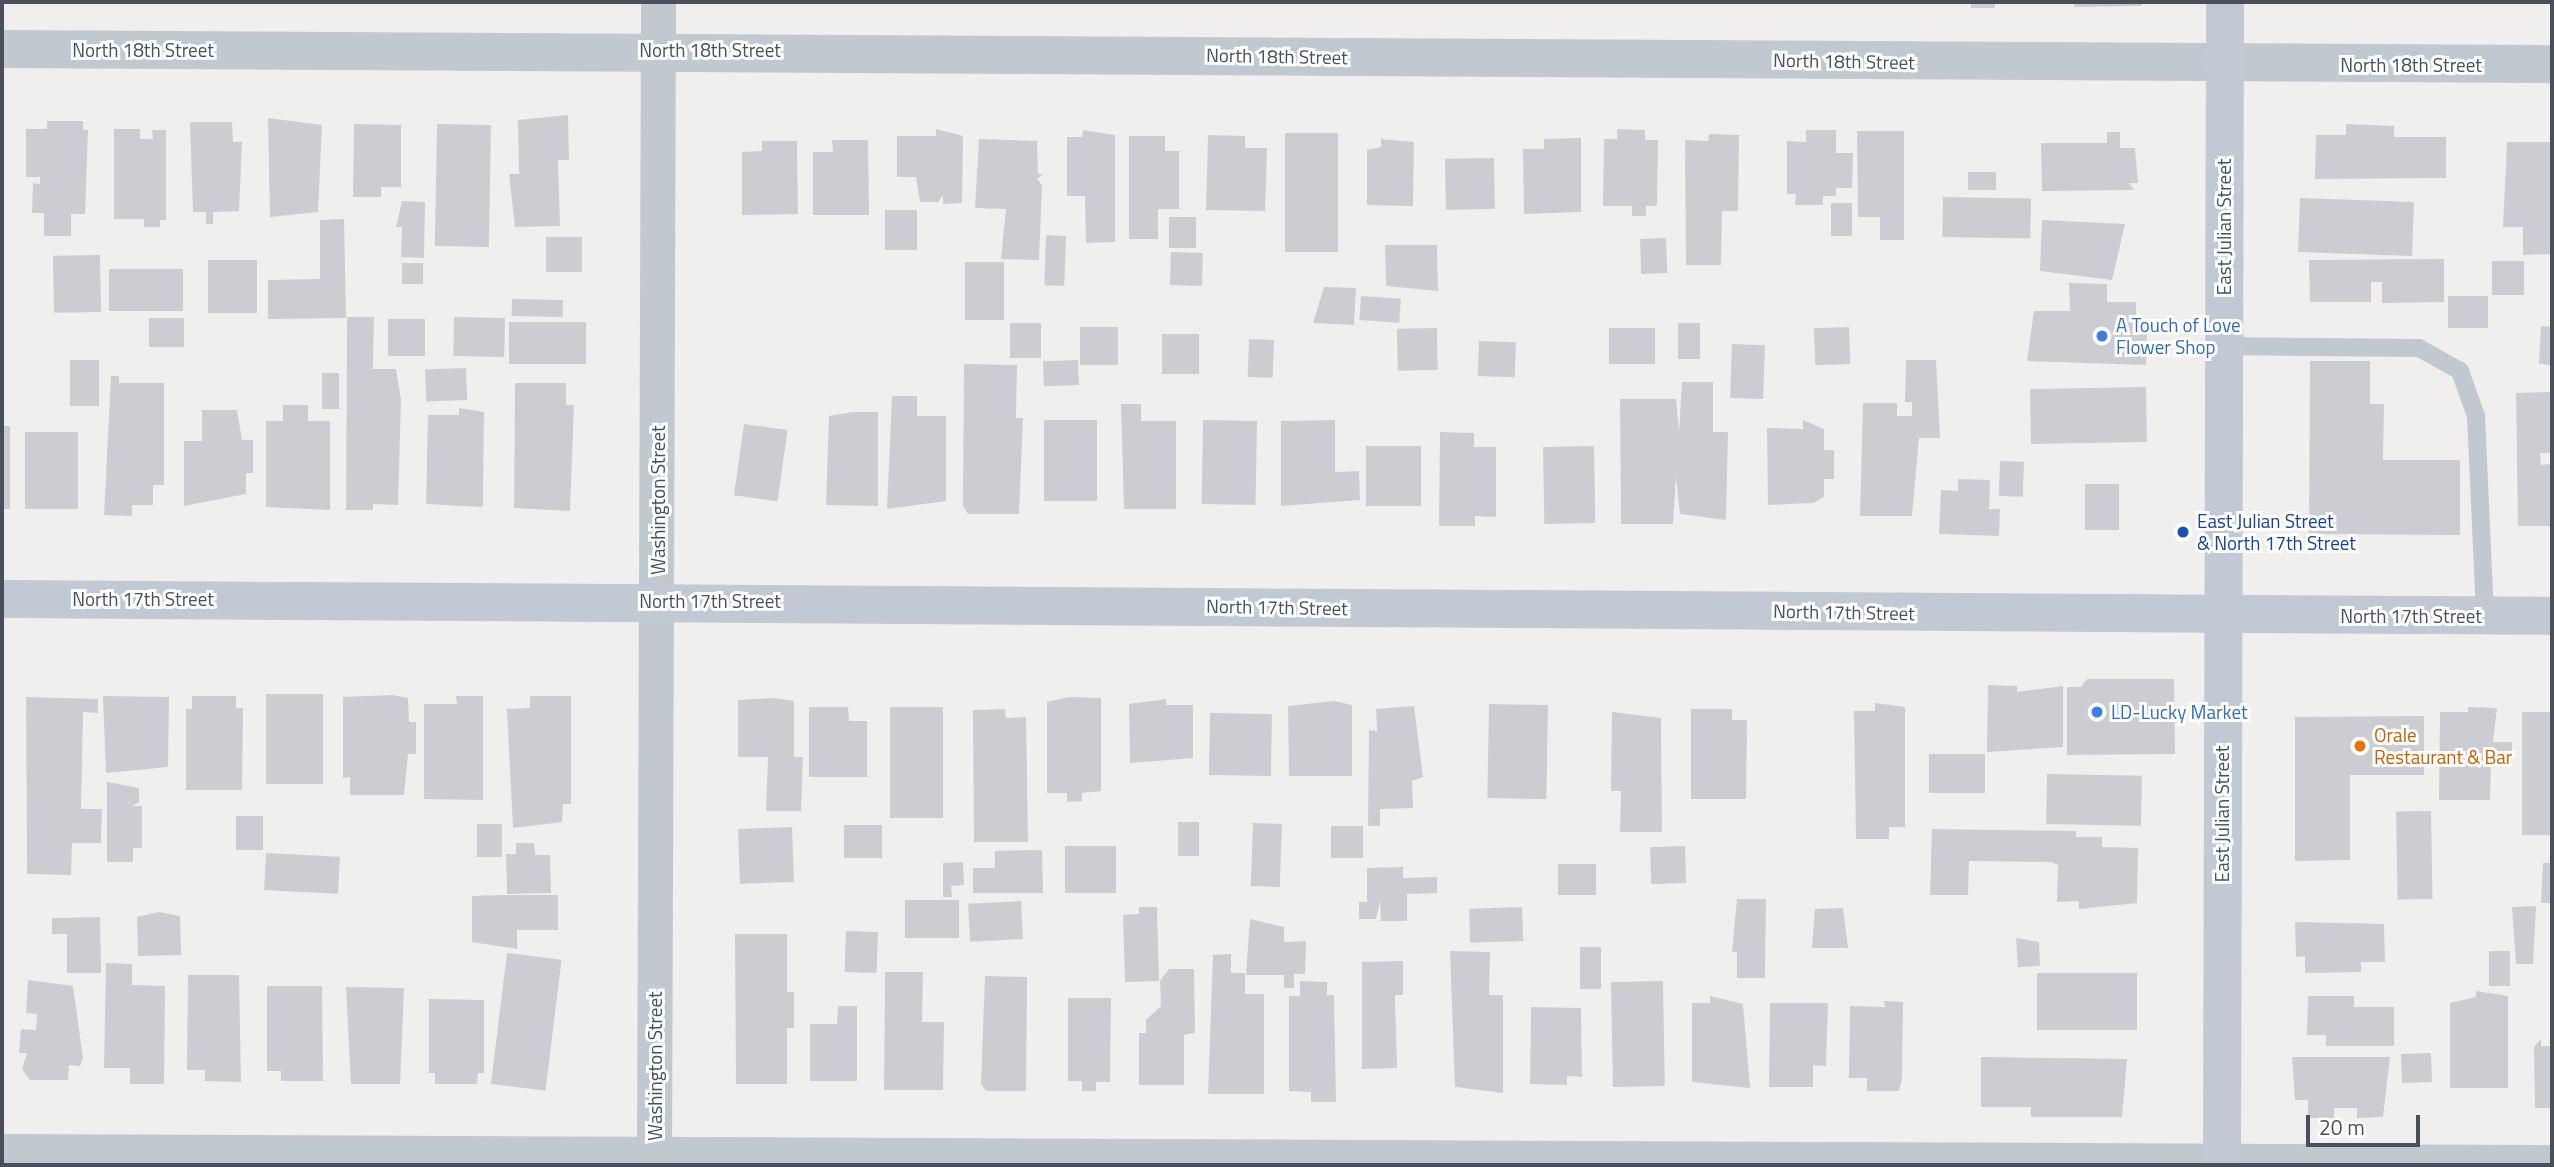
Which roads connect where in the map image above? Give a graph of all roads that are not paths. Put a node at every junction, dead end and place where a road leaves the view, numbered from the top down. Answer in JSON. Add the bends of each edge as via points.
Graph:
{"nodes":[{"id":1,"x":658,"y":2,"type":"edge"},
{"id":2,"x":2225,"y":2,"type":"edge"},
{"id":3,"x":2,"y":49,"type":"edge"},
{"id":4,"x":658,"y":50,"type":"junction"},
{"id":5,"x":2552,"y":64,"type":"edge"},
{"id":6,"x":2225,"y":65,"type":"junction"},
{"id":7,"x":2224,"y":346,"type":"junction"},
{"id":8,"x":2,"y":599,"type":"edge"},
{"id":9,"x":659,"y":601,"type":"junction"},
{"id":10,"x":2222,"y":616,"type":"junction"},
{"id":11,"x":2485,"y":616,"type":"junction"},
{"id":12,"x":2552,"y":616,"type":"edge"},
{"id":13,"x":2,"y":1152,"type":"edge"},
{"id":14,"x":654,"y":1160,"type":"edge"},
{"id":15,"x":2552,"y":1162,"type":"edge"},
{"id":16,"x":2222,"y":1163,"type":"edge"}],
"edges":[{"from":1,"to":4,"type":"street","name":"Washington Street"},
{"from":2,"to":6,"type":"main road","name":"East Julian Street"},
{"from":3,"to":4,"type":"street","name":"North 18th Street"},
{"from":4,"to":6,"type":"street","name":"North 18th Street"},
{"from":4,"to":9,"type":"street","name":"Washington Street"},
{"from":5,"to":6,"type":"street","name":"North 18th Street"},
{"from":6,"to":7,"type":"main road","name":"East Julian Street"},
{"from":7,"to":10,"type":"main road","name":"East Julian Street"},
{"from":7,"to":11,"type":"lane","via":[[2419,348],[2460,371],[2476,416]]},
{"from":8,"to":9,"type":"main road","name":"North 17th Street"},
{"from":9,"to":10,"type":"main road","name":"North 17th Street"},
{"from":9,"to":14,"type":"street","name":"Washington Street"},
{"from":10,"to":11,"type":"main road","name":"North 17th Street"},
{"from":10,"to":16,"type":"main road","name":"East Julian Street"},
{"from":11,"to":12,"type":"main road","name":"North 17th Street"},
{"from":13,"to":14,"type":"street"},
{"from":14,"to":16,"type":"street"},
{"from":15,"to":16,"type":"street"}]}
